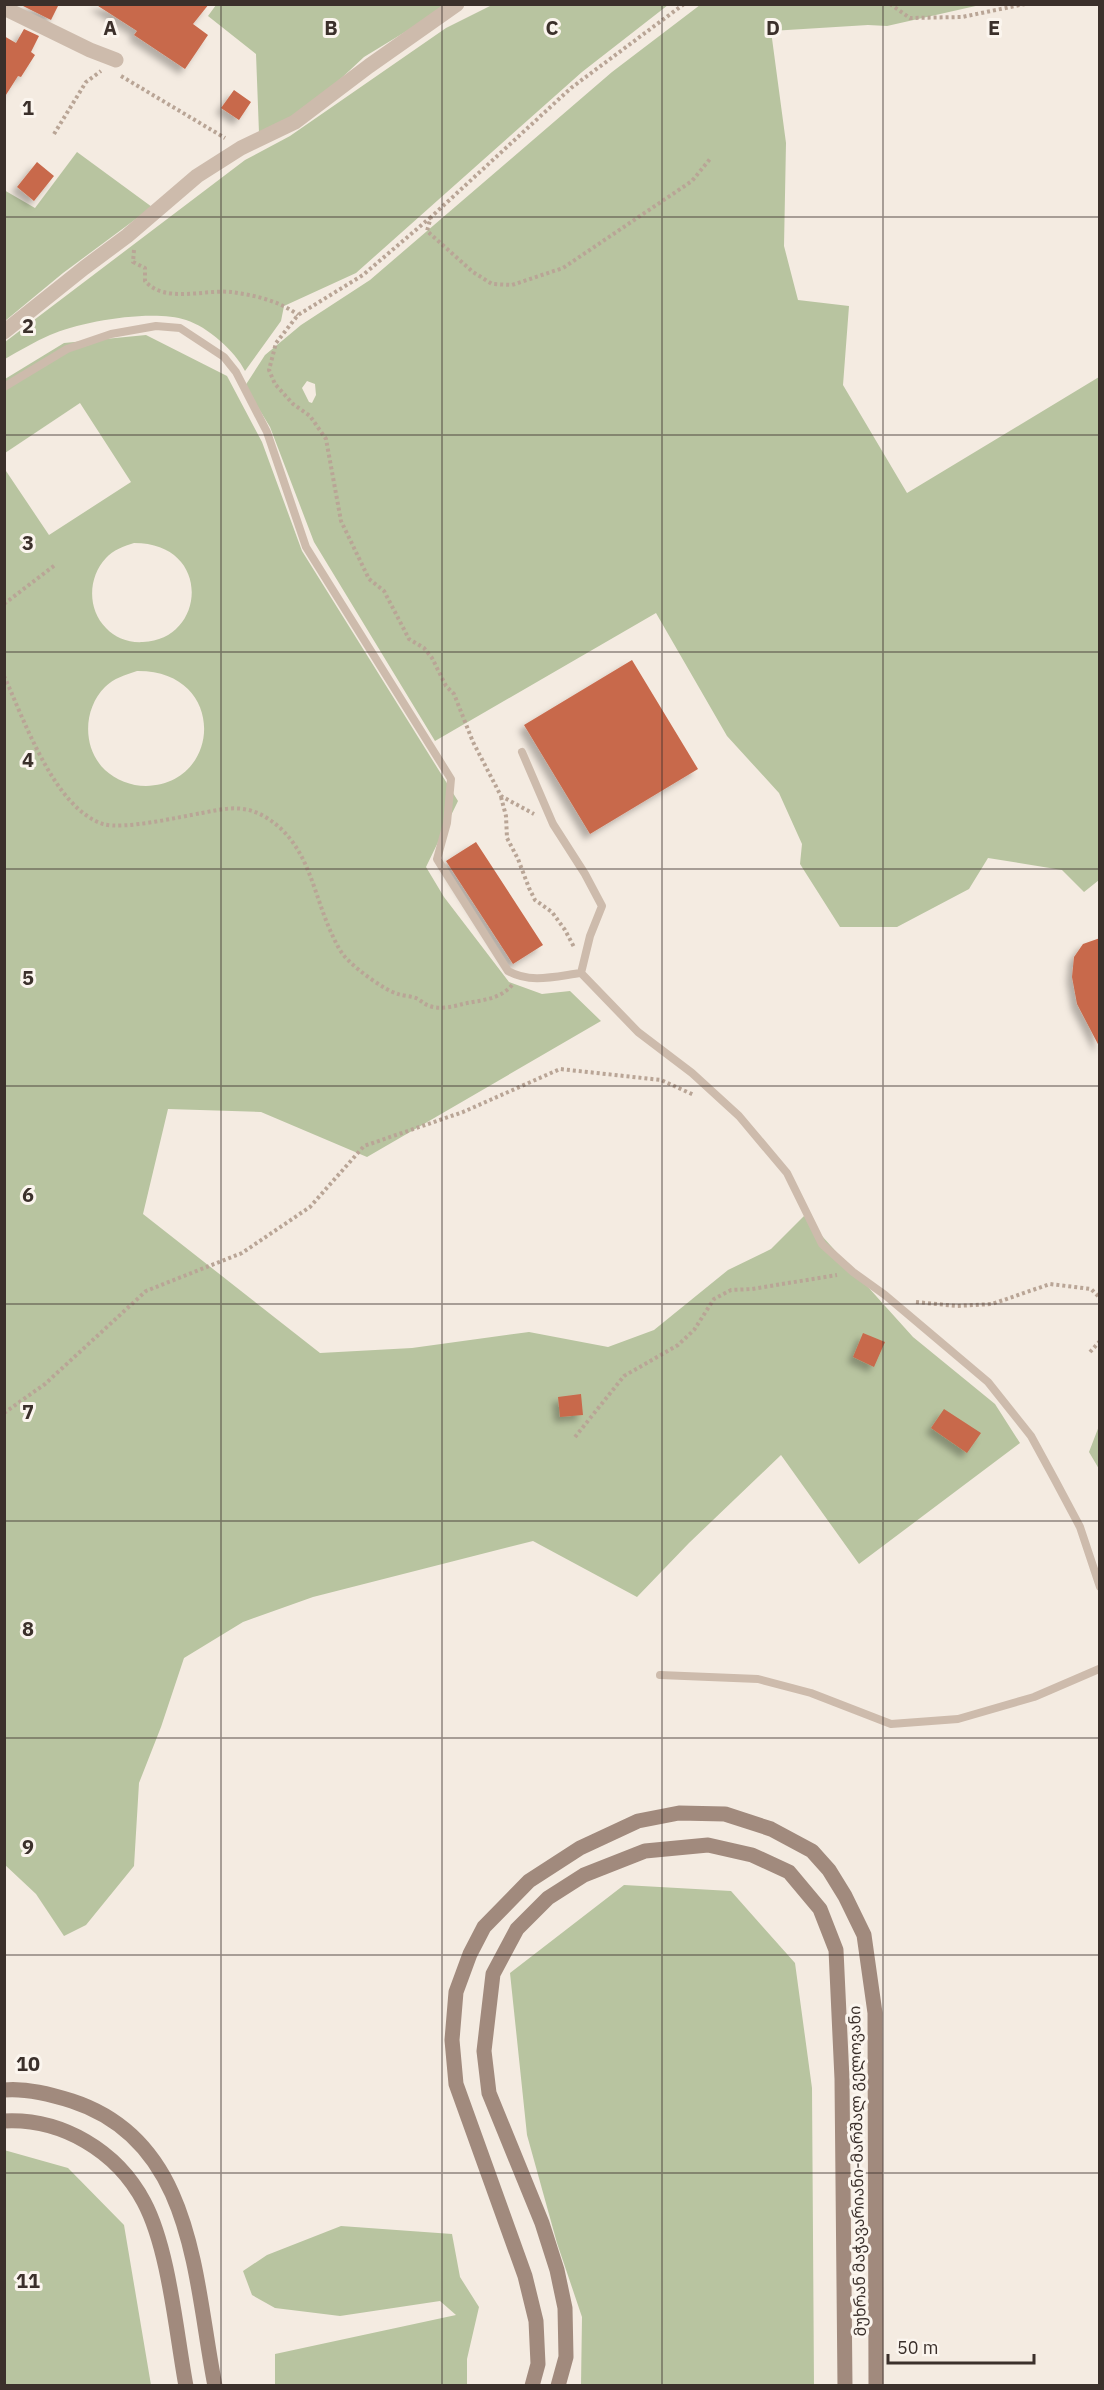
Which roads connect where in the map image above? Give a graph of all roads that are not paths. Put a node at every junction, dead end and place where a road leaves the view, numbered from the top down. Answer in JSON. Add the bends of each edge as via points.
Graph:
{"nodes":[{"id":1,"x":457,"y":4,"type":"edge"},
{"id":2,"x":4,"y":8,"type":"edge"},
{"id":3,"x":116,"y":60,"type":"road end"},
{"id":4,"x":4,"y":332,"type":"edge"},
{"id":5,"x":4,"y":387,"type":"edge"},
{"id":6,"x":522,"y":752,"type":"dead end"},
{"id":7,"x":581,"y":973,"type":"junction"},
{"id":8,"x":1100,"y":1587,"type":"edge"},
{"id":9,"x":1099,"y":1670,"type":"edge"},
{"id":10,"x":660,"y":1676,"type":"dead end"},
{"id":11,"x":4,"y":2090,"type":"edge"},
{"id":12,"x":4,"y":2121,"type":"edge"},
{"id":13,"x":186,"y":2385,"type":"edge"},
{"id":14,"x":215,"y":2385,"type":"edge"},
{"id":15,"x":532,"y":2385,"type":"edge"},
{"id":16,"x":558,"y":2385,"type":"edge"},
{"id":17,"x":845,"y":2385,"type":"edge"},
{"id":18,"x":876,"y":2385,"type":"edge"}],
"edges":[{"from":1,"to":4,"type":"street","via":[[296,122],[241,148],[197,176]]},
{"from":2,"to":3,"type":"street"},
{"from":5,"to":7,"type":"lane","via":[[67,349],[111,334],[156,326],[180,328],[224,357],[267,432],[306,548],[451,779],[447,823],[437,859],[508,971],[532,979]]},
{"from":6,"to":7,"type":"lane","via":[[553,824],[602,906]]},
{"from":7,"to":8,"type":"lane","via":[[638,1032],[692,1073],[739,1116],[787,1173],[822,1244],[988,1382],[1030,1436],[1080,1527]]},
{"from":9,"to":10,"type":"lane","via":[[1034,1697],[958,1719],[891,1724],[811,1693],[758,1679]]},
{"from":11,"to":14,"type":"main road","via":[[51,2094],[85,2105],[135,2138],[155,2162],[170,2186],[184,2222]]},
{"from":12,"to":13,"type":"main road","via":[[57,2126],[91,2144],[110,2158],[144,2202],[166,2271]]},
{"from":15,"to":18,"type":"main road","name":"მუხრან მაჭავარიანი-მარშალ გელოვანი","via":[[538,2364],[536,2321],[525,2276],[456,2084],[452,2040],[456,1992],[484,1927],[529,1881],[580,1848],[638,1821],[679,1813],[725,1814],[771,1829],[812,1851],[829,1870],[864,1935],[875,2013]]},
{"from":16,"to":17,"type":"main road","name":"მუხრან მაჭავარიანი-მარშალ გელოვანი","via":[[566,2357],[565,2308],[557,2271],[542,2223],[489,2093],[484,2051],[493,1974],[517,1929],[548,1898],[584,1875],[645,1851],[708,1845],[752,1855],[789,1872],[820,1910],[836,1950],[842,2079]]}]}
